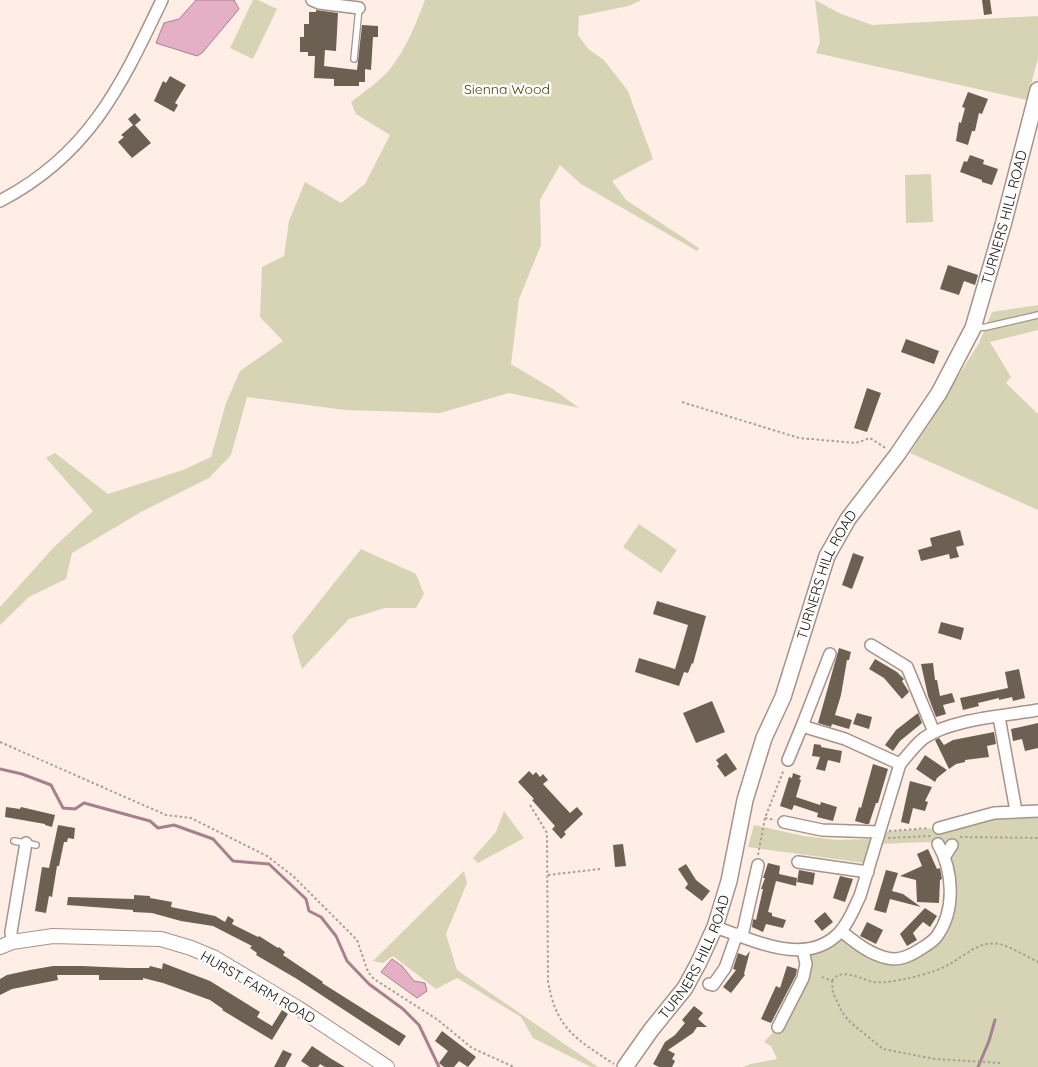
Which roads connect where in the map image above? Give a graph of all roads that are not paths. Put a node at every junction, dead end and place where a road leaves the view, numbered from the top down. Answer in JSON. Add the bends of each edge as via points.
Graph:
{"nodes":[{"id":1,"x":162,"y":0,"type":"edge"},
{"id":2,"x":312,"y":0,"type":"edge"},
{"id":3,"x":359,"y":8,"type":"joint"},
{"id":4,"x":354,"y":59,"type":"dead end"},
{"id":5,"x":1038,"y":90,"type":"edge"},
{"id":6,"x":0,"y":201,"type":"edge"},
{"id":7,"x":1038,"y":315,"type":"edge"},
{"id":8,"x":973,"y":328,"type":"junction"},
{"id":9,"x":871,"y":645,"type":"dead end"},
{"id":10,"x":830,"y":654,"type":"dead end"},
{"id":11,"x":1038,"y":710,"type":"edge"},
{"id":12,"x":999,"y":717,"type":"junction"},
{"id":13,"x":802,"y":726,"type":"junction"},
{"id":14,"x":934,"y":732,"type":"junction"},
{"id":15,"x":788,"y":760,"type":"road end"},
{"id":16,"x":900,"y":764,"type":"junction"},
{"id":17,"x":1016,"y":811,"type":"junction"},
{"id":18,"x":1038,"y":811,"type":"edge"},
{"id":19,"x":784,"y":822,"type":"dead end"},
{"id":20,"x":939,"y":828,"type":"road end"},
{"id":21,"x":880,"y":832,"type":"junction"},
{"id":22,"x":14,"y":841,"type":"dead end"},
{"id":23,"x":31,"y":844,"type":"joint"},
{"id":24,"x":938,"y":844,"type":"dead end"},
{"id":25,"x":952,"y":845,"type":"dead end"},
{"id":26,"x":945,"y":856,"type":"junction"},
{"id":27,"x":798,"y":862,"type":"dead end"},
{"id":28,"x":758,"y":866,"type":"dead end"},
{"id":29,"x":868,"y":872,"type":"junction"},
{"id":30,"x":715,"y":927,"type":"junction"},
{"id":31,"x":840,"y":931,"type":"junction"},
{"id":32,"x":739,"y":935,"type":"junction"},
{"id":33,"x":6,"y":945,"type":"edge"},
{"id":34,"x":803,"y":950,"type":"junction"},
{"id":35,"x":709,"y":984,"type":"dead end"},
{"id":36,"x":778,"y":1027,"type":"dead end"},
{"id":37,"x":387,"y":1067,"type":"edge"},
{"id":38,"x":625,"y":1067,"type":"edge"}],
"edges":[{"from":1,"to":6,"type":"street","via":[[105,110],[74,148],[47,173]]},
{"from":2,"to":3,"type":"street"},
{"from":3,"to":4,"type":"lane"},
{"from":5,"to":8,"type":"main road","name":"TURNERS HILL ROAD"},
{"from":7,"to":8,"type":"lane"},
{"from":8,"to":30,"type":"main road","name":"TURNERS HILL ROAD","via":[[939,393],[848,519],[827,556],[783,697],[764,738],[745,800],[729,881]]},
{"from":9,"to":14,"type":"street","via":[[908,667]]},
{"from":10,"to":13,"type":"street"},
{"from":11,"to":12,"type":"street"},
{"from":12,"to":14,"type":"street","via":[[970,721]]},
{"from":12,"to":17,"type":"street"},
{"from":13,"to":15,"type":"street"},
{"from":13,"to":16,"type":"street","via":[[845,739]]},
{"from":14,"to":16,"type":"street"},
{"from":16,"to":21,"type":"street"},
{"from":17,"to":18,"type":"street"},
{"from":17,"to":20,"type":"street","via":[[994,813]]},
{"from":19,"to":21,"type":"street","via":[[822,830]]},
{"from":21,"to":29,"type":"street"},
{"from":22,"to":23,"type":"lane"},
{"from":23,"to":33,"type":"street"},
{"from":24,"to":26,"type":"street"},
{"from":25,"to":26,"type":"street"},
{"from":26,"to":31,"type":"street","via":[[950,895],[947,916],[937,936],[926,946],[906,958],[888,958],[862,948]]},
{"from":27,"to":29,"type":"street"},
{"from":28,"to":32,"type":"street"},
{"from":29,"to":31,"type":"street","via":[[852,913]]},
{"from":30,"to":32,"type":"street"},
{"from":30,"to":38,"type":"main road","name":"TURNERS HILL ROAD","via":[[685,988]]},
{"from":31,"to":34,"type":"street","via":[[833,938]]},
{"from":32,"to":34,"type":"street","via":[[764,946]]},
{"from":32,"to":35,"type":"street","via":[[725,968],[713,985]]},
{"from":33,"to":37,"type":"street","name":"HURST FARM ROAD","via":[[53,936],[92,936],[161,939],[191,948],[215,958],[298,1008]]},
{"from":34,"to":36,"type":"street","via":[[806,964],[803,978]]}]}
